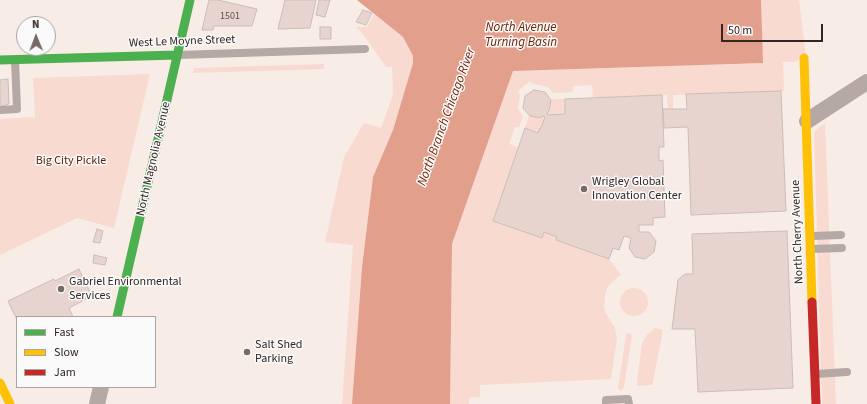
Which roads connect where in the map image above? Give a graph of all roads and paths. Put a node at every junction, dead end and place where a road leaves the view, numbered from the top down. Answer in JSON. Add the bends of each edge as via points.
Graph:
{"nodes":[{"id":1,"x":190,"y":0,"type":"edge"},
{"id":2,"x":365,"y":49,"type":"dead end"},
{"id":3,"x":177,"y":55,"type":"junction"},
{"id":4,"x":804,"y":58,"type":"dead end"},
{"id":5,"x":15,"y":59,"type":"junction"},
{"id":6,"x":0,"y":60,"type":"edge"},
{"id":7,"x":867,"y":82,"type":"edge"},
{"id":8,"x":0,"y":110,"type":"edge"},
{"id":9,"x":807,"y":122,"type":"junction"},
{"id":10,"x":841,"y":234,"type":"dead end"},
{"id":11,"x":810,"y":236,"type":"junction"},
{"id":12,"x":842,"y":248,"type":"dead end"},
{"id":13,"x":810,"y":249,"type":"junction"},
{"id":14,"x":117,"y":316,"type":"edge"},
{"id":15,"x":847,"y":372,"type":"dead end"},
{"id":16,"x":815,"y":374,"type":"junction"},
{"id":17,"x":0,"y":383,"type":"edge"},
{"id":18,"x":101,"y":388,"type":"edge"},
{"id":19,"x":628,"y":401,"type":"edge"},
{"id":20,"x":606,"y":402,"type":"edge"},
{"id":21,"x":10,"y":404,"type":"edge"},
{"id":22,"x":97,"y":404,"type":"edge"},
{"id":23,"x":816,"y":404,"type":"edge"}],
"edges":[{"from":1,"to":3,"type":"street","name":"North Magnolia Avenue"},
{"from":2,"to":3,"type":"lane","name":"West Le Moyne Street"},
{"from":3,"to":5,"type":"street","name":"West Le Moyne Street"},
{"from":3,"to":14,"type":"street","name":"North Magnolia Avenue"},
{"from":4,"to":9,"type":"street","name":"North Cherry Avenue"},
{"from":5,"to":6,"type":"street","name":"West Le Moyne Street"},
{"from":5,"to":8,"type":"lane","via":[[17,109]]},
{"from":7,"to":9,"type":"street"},
{"from":9,"to":11,"type":"street","name":"North Cherry Avenue"},
{"from":10,"to":11,"type":"lane"},
{"from":11,"to":13,"type":"street","name":"North Cherry Avenue"},
{"from":12,"to":13,"type":"lane"},
{"from":13,"to":16,"type":"street","name":"North Cherry Avenue"},
{"from":15,"to":16,"type":"lane"},
{"from":16,"to":23,"type":"street","name":"North Cherry Avenue"},
{"from":17,"to":21,"type":"street"},
{"from":18,"to":22,"type":"street"},
{"from":19,"to":20,"type":"lane"}]}
